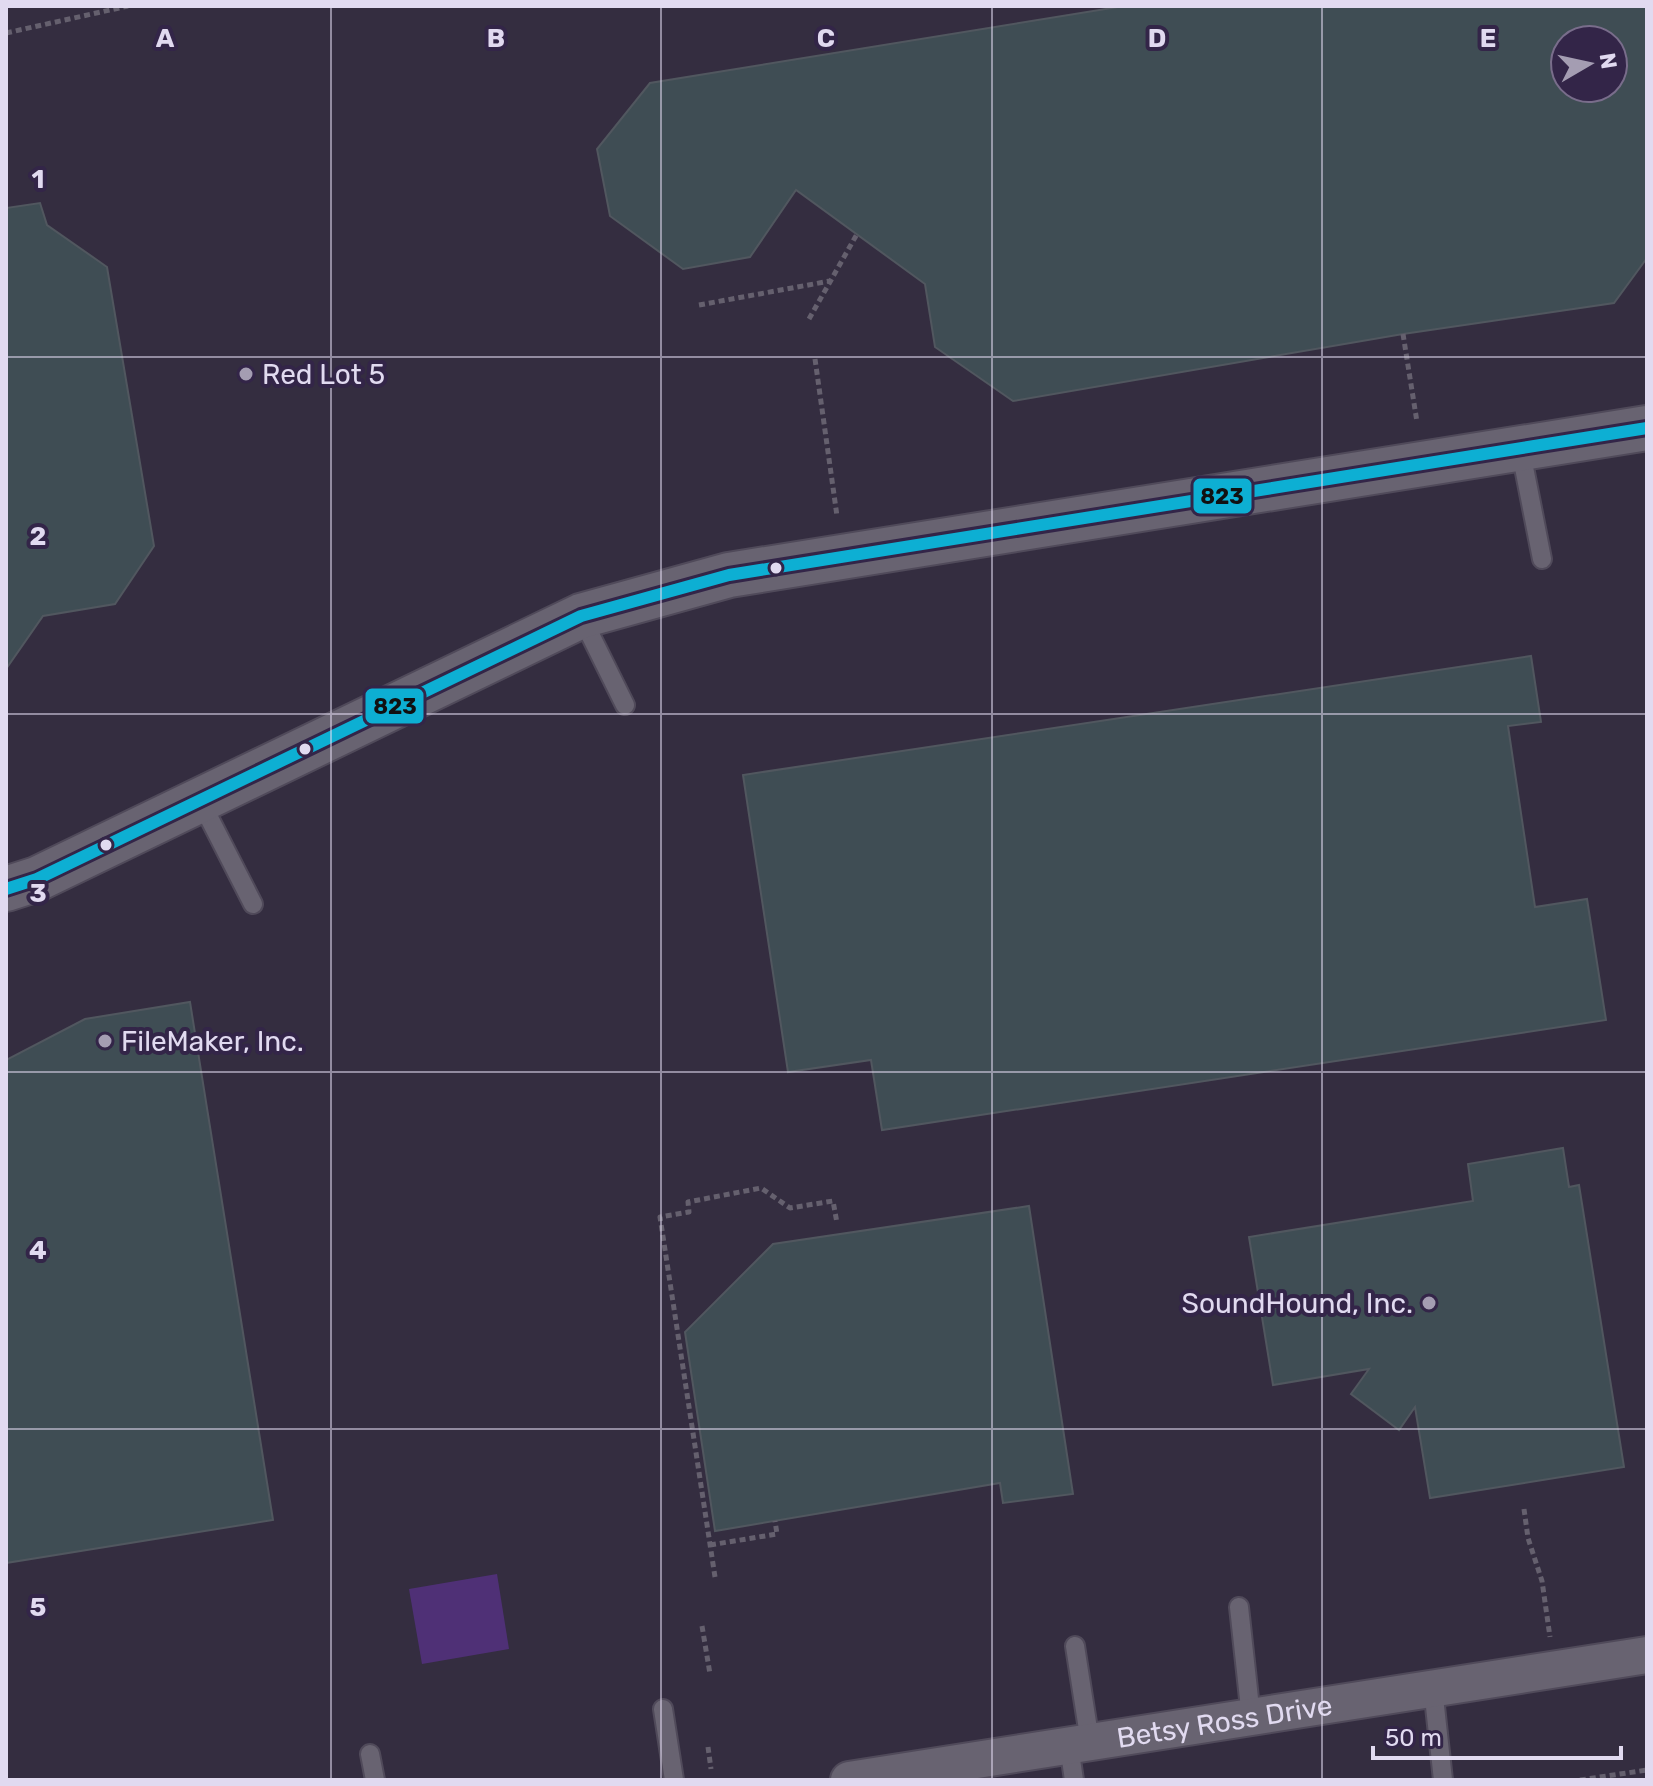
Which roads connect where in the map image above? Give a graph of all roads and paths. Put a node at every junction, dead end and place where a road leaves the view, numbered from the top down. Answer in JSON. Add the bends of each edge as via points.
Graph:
{"nodes":[{"id":1,"x":128,"y":6,"type":"edge"},
{"id":2,"x":6,"y":33,"type":"edge"},
{"id":3,"x":857,"y":234,"type":"dead end"},
{"id":4,"x":830,"y":281,"type":"junction"},
{"id":5,"x":699,"y":305,"type":"dead end"},
{"id":6,"x":809,"y":319,"type":"dead end"},
{"id":7,"x":1403,"y":334,"type":"dead end"},
{"id":8,"x":815,"y":359,"type":"dead end"},
{"id":9,"x":1417,"y":422,"type":"dead end"},
{"id":10,"x":1647,"y":428,"type":"edge"},
{"id":11,"x":1520,"y":447,"type":"junction"},
{"id":12,"x":837,"y":516,"type":"dead end"},
{"id":13,"x":1542,"y":559,"type":"dead end"},
{"id":14,"x":581,"y":616,"type":"junction"},
{"id":15,"x":625,"y":705,"type":"dead end"},
{"id":16,"x":200,"y":800,"type":"junction"},
{"id":17,"x":6,"y":889,"type":"edge"},
{"id":18,"x":253,"y":904,"type":"dead end"},
{"id":19,"x":837,"y":1223,"type":"dead end"},
{"id":20,"x":1524,"y":1509,"type":"dead end"},
{"id":21,"x":775,"y":1521,"type":"dead end"},
{"id":22,"x":710,"y":1545,"type":"junction"},
{"id":23,"x":715,"y":1577,"type":"dead end"},
{"id":24,"x":1239,"y":1607,"type":"dead end"},
{"id":25,"x":702,"y":1626,"type":"dead end"},
{"id":26,"x":1551,"y":1638,"type":"dead end"},
{"id":27,"x":1075,"y":1646,"type":"dead end"},
{"id":28,"x":1647,"y":1655,"type":"edge"},
{"id":29,"x":710,"y":1674,"type":"dead end"},
{"id":30,"x":1433,"y":1688,"type":"junction"},
{"id":31,"x":663,"y":1709,"type":"dead end"},
{"id":32,"x":1251,"y":1717,"type":"junction"},
{"id":33,"x":708,"y":1747,"type":"dead end"},
{"id":34,"x":370,"y":1754,"type":"dead end"},
{"id":35,"x":1077,"y":1756,"type":"edge"},
{"id":36,"x":711,"y":1769,"type":"dead end"},
{"id":37,"x":1647,"y":1770,"type":"edge"},
{"id":38,"x":930,"y":1774,"type":"edge"},
{"id":39,"x":375,"y":1780,"type":"edge"},
{"id":40,"x":674,"y":1780,"type":"edge"},
{"id":41,"x":849,"y":1780,"type":"edge"},
{"id":42,"x":1443,"y":1780,"type":"edge"},
{"id":43,"x":1580,"y":1780,"type":"edge"}],
"edges":[{"from":1,"to":2,"type":"path"},
{"from":3,"to":4,"type":"path"},
{"from":4,"to":5,"type":"path"},
{"from":4,"to":6,"type":"path"},
{"from":7,"to":9,"type":"path"},
{"from":8,"to":12,"type":"path"},
{"from":10,"to":11,"type":"street"},
{"from":11,"to":13,"type":"lane"},
{"from":11,"to":14,"type":"street","via":[[729,575]]},
{"from":14,"to":15,"type":"lane"},
{"from":14,"to":16,"type":"street"},
{"from":16,"to":17,"type":"street"},
{"from":16,"to":18,"type":"lane"},
{"from":19,"to":22,"type":"path","via":[[833,1201],[790,1208],[761,1188],[688,1202],[689,1212],[660,1217]]},
{"from":20,"to":26,"type":"path"},
{"from":21,"to":22,"type":"path","via":[[777,1534]]},
{"from":22,"to":23,"type":"path"},
{"from":24,"to":32,"type":"lane"},
{"from":25,"to":29,"type":"path"},
{"from":27,"to":35,"type":"lane"},
{"from":28,"to":30,"type":"street","name":"Betsy Ross Drive"},
{"from":30,"to":32,"type":"street","name":"Betsy Ross Drive"},
{"from":30,"to":42,"type":"lane"},
{"from":31,"to":40,"type":"lane"},
{"from":32,"to":35,"type":"street","name":"Betsy Ross Drive"},
{"from":33,"to":36,"type":"path"},
{"from":34,"to":39,"type":"lane"},
{"from":35,"to":38,"type":"street","name":"Betsy Ross Drive"},
{"from":37,"to":43,"type":"path"},
{"from":38,"to":41,"type":"street","name":"Betsy Ross Drive"}]}
